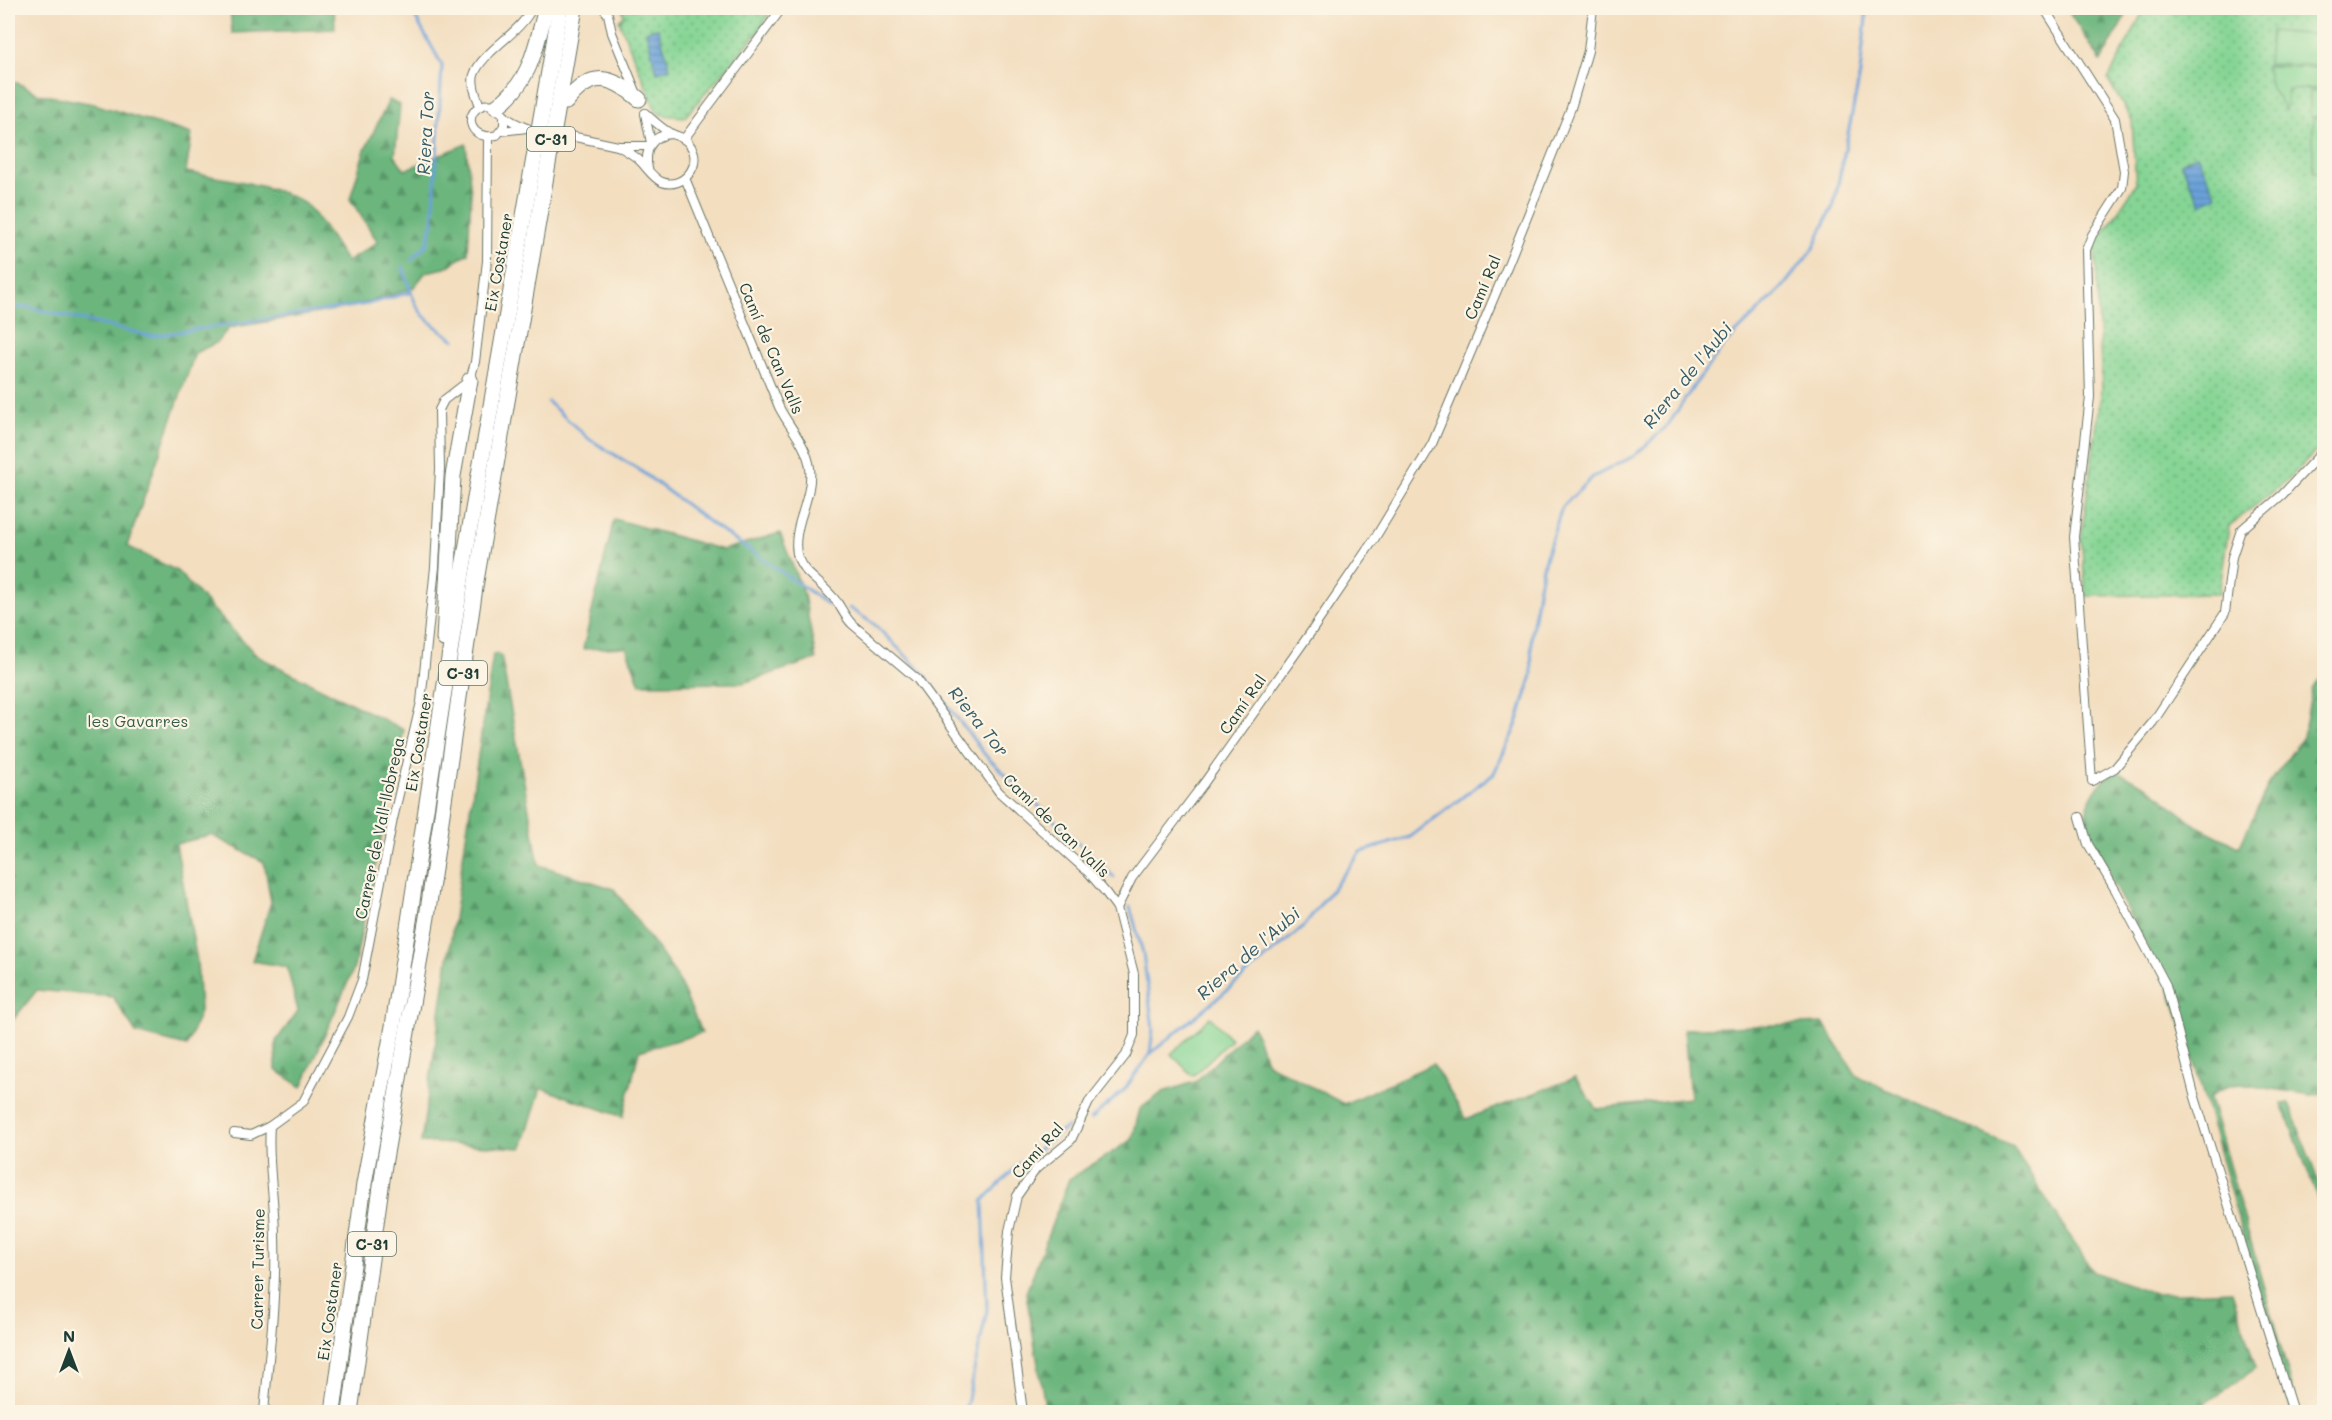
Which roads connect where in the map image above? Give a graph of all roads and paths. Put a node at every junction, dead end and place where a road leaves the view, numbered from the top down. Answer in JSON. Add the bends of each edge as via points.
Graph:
{"nodes":[{"id":1,"x":532,"y":8,"type":"edge"},
{"id":2,"x":546,"y":8,"type":"edge"},
{"id":3,"x":560,"y":8,"type":"edge"},
{"id":4,"x":574,"y":8,"type":"edge"},
{"id":5,"x":584,"y":8,"type":"edge"},
{"id":6,"x":782,"y":8,"type":"edge"},
{"id":7,"x":1593,"y":8,"type":"edge"},
{"id":8,"x":2044,"y":8,"type":"edge"},
{"id":9,"x":605,"y":11,"type":"edge"},
{"id":10,"x":566,"y":102,"type":"junction"},
{"id":11,"x":480,"y":106,"type":"junction"},
{"id":12,"x":642,"y":106,"type":"junction"},
{"id":13,"x":500,"y":111,"type":"junction"},
{"id":14,"x":501,"y":131,"type":"junction"},
{"id":15,"x":672,"y":134,"type":"junction"},
{"id":16,"x":566,"y":135,"type":"dead end"},
{"id":17,"x":488,"y":137,"type":"junction"},
{"id":18,"x":684,"y":139,"type":"junction"},
{"id":19,"x":650,"y":145,"type":"junction"},
{"id":20,"x":618,"y":146,"type":"junction"},
{"id":21,"x":648,"y":169,"type":"junction"},
{"id":22,"x":685,"y":178,"type":"junction"},
{"id":23,"x":528,"y":270,"type":"junction"},
{"id":24,"x":470,"y":380,"type":"junction"},
{"id":25,"x":444,"y":399,"type":"junction"},
{"id":26,"x":465,"y":407,"type":"junction"},
{"id":27,"x":2325,"y":450,"type":"edge"},
{"id":28,"x":433,"y":764,"type":"junction"},
{"id":29,"x":2080,"y":817,"type":"dead end"},
{"id":30,"x":1117,"y":908,"type":"junction"},
{"id":31,"x":270,"y":1126,"type":"junction"},
{"id":32,"x":234,"y":1133,"type":"dead end"},
{"id":33,"x":364,"y":1184,"type":"junction"},
{"id":34,"x":364,"y":1303,"type":"junction"},
{"id":35,"x":264,"y":1413,"type":"edge"},
{"id":36,"x":323,"y":1413,"type":"edge"},
{"id":37,"x":333,"y":1413,"type":"edge"},
{"id":38,"x":350,"y":1413,"type":"edge"},
{"id":39,"x":358,"y":1413,"type":"edge"},
{"id":40,"x":1023,"y":1413,"type":"edge"},
{"id":41,"x":2293,"y":1413,"type":"edge"}],
"edges":[{"from":1,"to":11,"type":"street","via":[[527,18],[480,63],[474,76]]},
{"from":2,"to":13,"type":"highway","via":[[528,69]]},
{"from":3,"to":28,"type":"highway","name":"Eix Costaner","number":"C-31","via":[[462,573]]},
{"from":4,"to":23,"type":"highway","number":"C-31"},
{"from":5,"to":10,"type":"highway"},
{"from":6,"to":18,"type":"street"},
{"from":7,"to":30,"type":"street","name":"Camí Ral","via":[[1588,51],[1571,108],[1432,444],[1313,629],[1132,878]]},
{"from":8,"to":27,"type":"street","via":[[2115,119],[2124,171],[2122,188],[2086,250],[2090,397],[2074,537],[2092,781],[2115,768],[2153,722],[2225,614],[2232,557],[2241,530]]},
{"from":9,"to":12,"type":"street"},
{"from":10,"to":12,"type":"highway","via":[[584,84],[602,79],[621,84]]},
{"from":10,"to":23,"type":"highway","via":[[550,189]]},
{"from":11,"to":13,"type":"street","via":[[491,105]]},
{"from":11,"to":17,"type":"street","via":[[472,125],[477,133]]},
{"from":12,"to":15,"type":"street"},
{"from":12,"to":19,"type":"street"},
{"from":13,"to":14,"type":"street","via":[[504,126]]},
{"from":13,"to":14,"type":"street","via":[[527,128]]},
{"from":14,"to":17,"type":"street"},
{"from":15,"to":18,"type":"street"},
{"from":15,"to":19,"type":"street","via":[[661,136]]},
{"from":16,"to":20,"type":"street"},
{"from":17,"to":24,"type":"street","via":[[486,281],[476,362]]},
{"from":18,"to":22,"type":"street","via":[[692,148],[694,161]]},
{"from":19,"to":20,"type":"street"},
{"from":19,"to":21,"type":"street"},
{"from":20,"to":21,"type":"street"},
{"from":21,"to":22,"type":"street","via":[[665,183]]},
{"from":22,"to":30,"type":"street","name":"Camí de Can Valls","via":[[786,422],[807,453],[810,488],[798,528],[797,559],[852,624],[917,679],[999,792],[1089,873]]},
{"from":23,"to":34,"type":"highway","number":"C-31"},
{"from":24,"to":25,"type":"street"},
{"from":24,"to":26,"type":"highway"},
{"from":25,"to":26,"type":"street","via":[[460,400]]},
{"from":25,"to":31,"type":"street","name":"Carrer de Vall-llobrega","via":[[439,410],[435,567],[421,702],[393,819],[362,980],[348,1017],[303,1102]]},
{"from":26,"to":28,"type":"highway","via":[[453,476],[444,642],[430,741]]},
{"from":28,"to":33,"type":"highway","name":"Eix Costaner","number":"C-31","via":[[393,1026]]},
{"from":29,"to":41,"type":"street","via":[[2088,844],[2166,985],[2194,1094]]},
{"from":30,"to":40,"type":"street","name":"Camí Ral","via":[[1134,974],[1134,1035],[1126,1055],[1089,1102],[1071,1140],[1036,1169],[1017,1196],[1009,1231],[1005,1277]]},
{"from":31,"to":32,"type":"street","via":[[250,1135]]},
{"from":31,"to":35,"type":"street","name":"Carrer Turisme","via":[[274,1290]]},
{"from":33,"to":36,"type":"highway","via":[[344,1275]]},
{"from":33,"to":37,"type":"highway","name":"Eix Costaner","number":"C-31"},
{"from":34,"to":38,"type":"highway","number":"C-31"},
{"from":34,"to":39,"type":"highway","via":[[366,1345]]}]}
